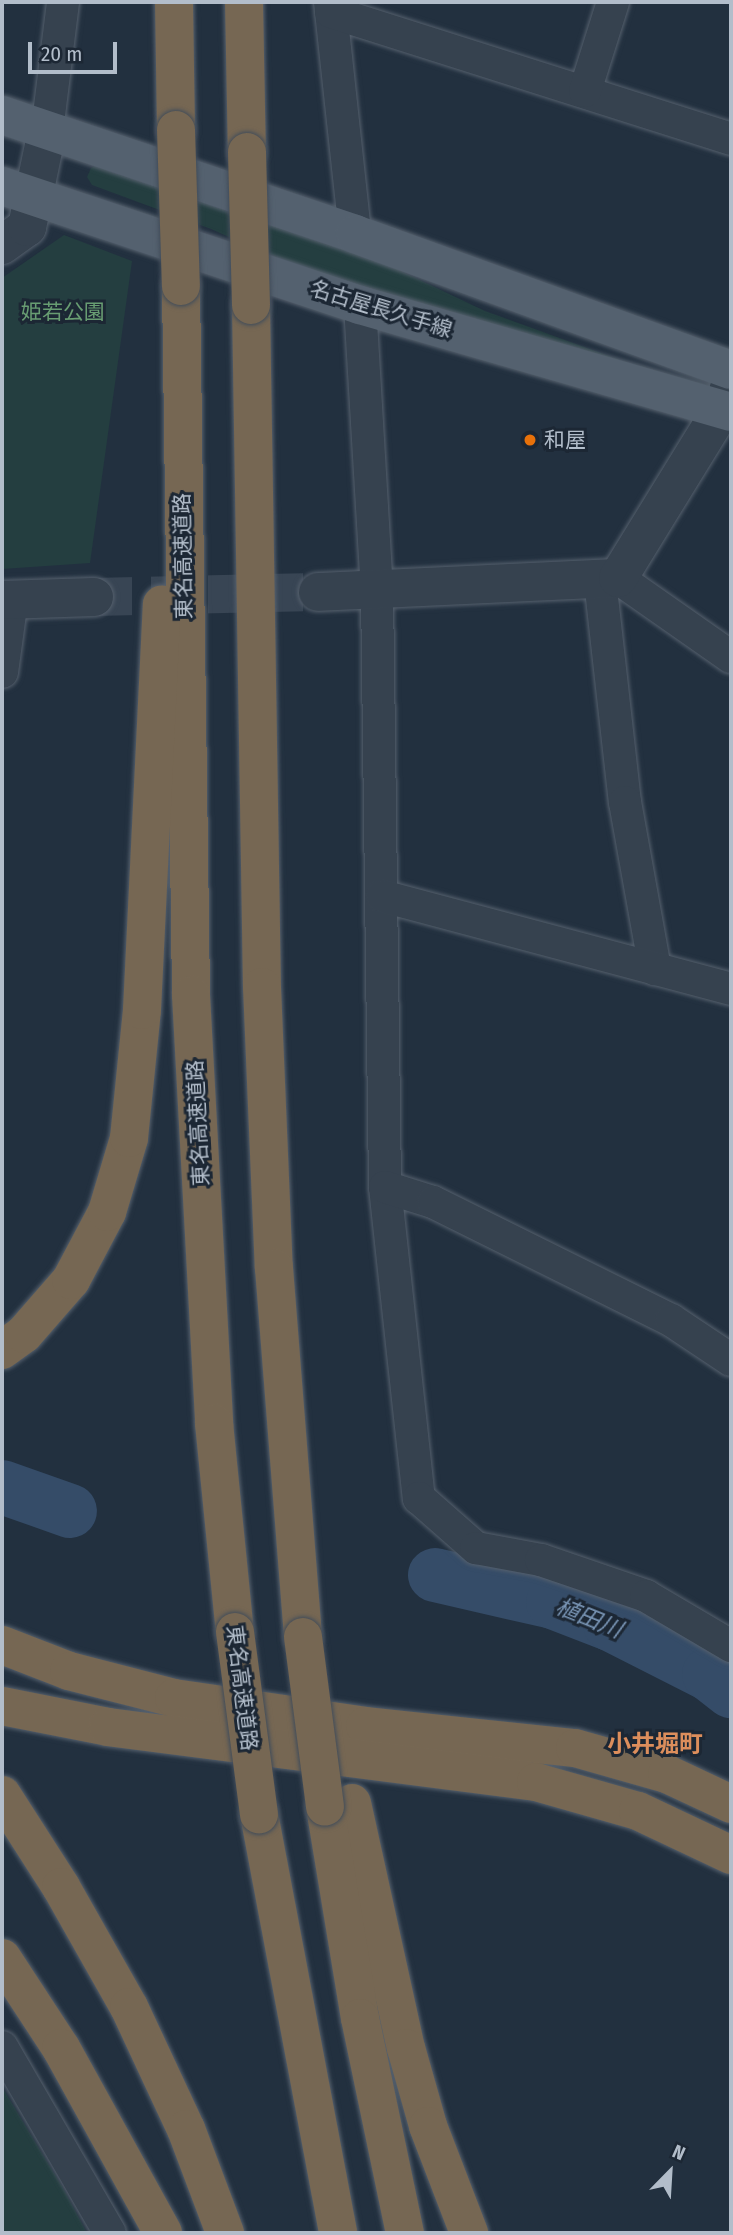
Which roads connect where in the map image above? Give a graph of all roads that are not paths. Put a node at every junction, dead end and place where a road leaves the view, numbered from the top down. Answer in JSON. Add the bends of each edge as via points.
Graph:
{"nodes":[{"id":1,"x":64,"y":2,"type":"edge"},
{"id":2,"x":174,"y":2,"type":"edge"},
{"id":3,"x":244,"y":2,"type":"edge"},
{"id":4,"x":613,"y":2,"type":"edge"},
{"id":5,"x":331,"y":7,"type":"edge"},
{"id":6,"x":585,"y":91,"type":"junction"},
{"id":7,"x":2,"y":115,"type":"edge"},
{"id":8,"x":47,"y":131,"type":"junction"},
{"id":9,"x":731,"y":139,"type":"edge"},
{"id":10,"x":18,"y":191,"type":"edge"},
{"id":11,"x":355,"y":234,"type":"junction"},
{"id":12,"x":2,"y":244,"type":"edge"},
{"id":13,"x":360,"y":305,"type":"junction"},
{"id":14,"x":731,"y":370,"type":"edge"},
{"id":15,"x":180,"y":379,"type":"junction"},
{"id":16,"x":728,"y":401,"type":"edge"},
{"id":17,"x":609,"y":579,"type":"junction"},
{"id":18,"x":377,"y":590,"type":"junction"},
{"id":19,"x":318,"y":592,"type":"tunnel mouth"},
{"id":20,"x":94,"y":597,"type":"tunnel mouth"},
{"id":21,"x":7,"y":600,"type":"edge"},
{"id":22,"x":731,"y":657,"type":"edge"},
{"id":23,"x":2,"y":672,"type":"edge"},
{"id":24,"x":382,"y":897,"type":"junction"},
{"id":25,"x":655,"y":969,"type":"junction"},
{"id":26,"x":731,"y":989,"type":"edge"},
{"id":27,"x":385,"y":1187,"type":"junction"},
{"id":28,"x":2,"y":1350,"type":"edge"},
{"id":29,"x":731,"y":1360,"type":"edge"},
{"id":30,"x":2,"y":1645,"type":"edge"},
{"id":31,"x":731,"y":1646,"type":"edge"},
{"id":32,"x":2,"y":1695,"type":"edge"},
{"id":33,"x":2,"y":1706,"type":"edge"},
{"id":34,"x":108,"y":1727,"type":"junction"},
{"id":35,"x":2,"y":1795,"type":"edge"},
{"id":36,"x":731,"y":1804,"type":"edge"},
{"id":37,"x":339,"y":1805,"type":"junction"},
{"id":38,"x":731,"y":1856,"type":"edge"},
{"id":39,"x":2,"y":1958,"type":"edge"},
{"id":40,"x":2,"y":2048,"type":"edge"},
{"id":41,"x":110,"y":2233,"type":"edge"},
{"id":42,"x":163,"y":2233,"type":"edge"},
{"id":43,"x":225,"y":2233,"type":"edge"},
{"id":44,"x":338,"y":2233,"type":"edge"},
{"id":45,"x":405,"y":2233,"type":"edge"},
{"id":46,"x":469,"y":2233,"type":"edge"}],
"edges":[{"from":1,"to":8,"type":"street"},
{"from":2,"to":15,"type":"highway","name":"東名高速道路","bridge":true},
{"from":3,"to":37,"type":"highway","bridge":true,"via":[[262,987],[274,1268],[314,1636]]},
{"from":4,"to":6,"type":"street"},
{"from":5,"to":6,"type":"street"},
{"from":5,"to":11,"type":"street"},
{"from":6,"to":9,"type":"street"},
{"from":7,"to":8,"type":"main road"},
{"from":8,"to":10,"type":"street"},
{"from":8,"to":11,"type":"main road"},
{"from":10,"to":12,"type":"street","via":[[27,227]]},
{"from":10,"to":13,"type":"main road","name":"名古屋長久手線"},
{"from":11,"to":14,"type":"main road"},
{"from":13,"to":16,"type":"main road","name":"名古屋長久手線"},
{"from":13,"to":18,"type":"street"},
{"from":15,"to":28,"type":"highway","via":[[157,661],[142,1010],[128,1138],[107,1212],[71,1280],[24,1334]]},
{"from":15,"to":44,"type":"highway","name":"東名高速道路","bridge":true,"via":[[191,995],[214,1423],[259,1814]]},
{"from":16,"to":17,"type":"street"},
{"from":17,"to":18,"type":"street"},
{"from":17,"to":22,"type":"street"},
{"from":17,"to":25,"type":"street","via":[[625,802]]},
{"from":18,"to":19,"type":"street"},
{"from":18,"to":24,"type":"street"},
{"from":20,"to":21,"type":"street"},
{"from":21,"to":23,"type":"street"},
{"from":24,"to":25,"type":"street"},
{"from":24,"to":27,"type":"street"},
{"from":25,"to":26,"type":"street"},
{"from":27,"to":29,"type":"street","via":[[433,1202],[659,1314]]},
{"from":27,"to":31,"type":"street","via":[[419,1497],[476,1548],[541,1560],[646,1596]]},
{"from":30,"to":36,"type":"highway","via":[[69,1671],[174,1698],[575,1748],[667,1774]]},
{"from":32,"to":34,"type":"highway"},
{"from":33,"to":34,"type":"highway"},
{"from":34,"to":38,"type":"highway","via":[[536,1782],[638,1811]]},
{"from":35,"to":43,"type":"highway","via":[[129,2007],[186,2129]]},
{"from":37,"to":45,"type":"highway","via":[[360,2018]]},
{"from":37,"to":46,"type":"highway","via":[[428,2126]]},
{"from":39,"to":42,"type":"highway","via":[[61,2048]]},
{"from":40,"to":41,"type":"street"}]}
